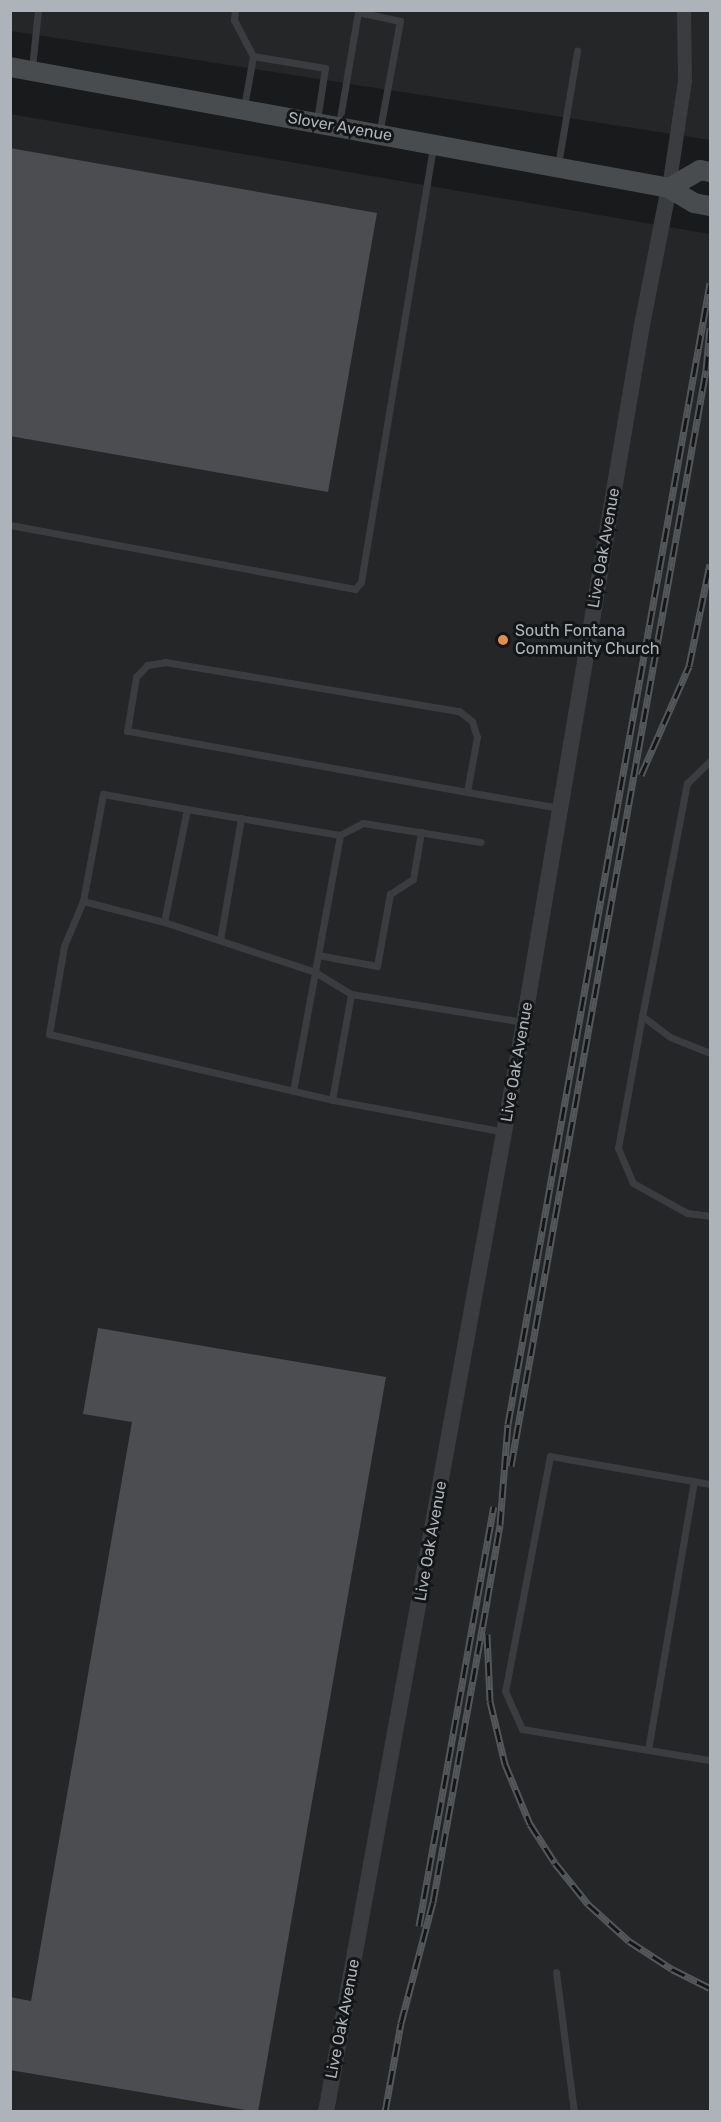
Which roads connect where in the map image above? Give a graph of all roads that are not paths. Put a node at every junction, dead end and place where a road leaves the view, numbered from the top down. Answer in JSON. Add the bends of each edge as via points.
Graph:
{"nodes":[{"id":1,"x":38,"y":10,"type":"edge"},
{"id":2,"x":235,"y":10,"type":"edge"},
{"id":3,"x":684,"y":10,"type":"edge"},
{"id":4,"x":577,"y":51,"type":"dead end"},
{"id":5,"x":253,"y":56,"type":"junction"},
{"id":6,"x":10,"y":67,"type":"edge"},
{"id":7,"x":31,"y":71,"type":"junction"},
{"id":8,"x":243,"y":110,"type":"junction"},
{"id":9,"x":316,"y":123,"type":"junction"},
{"id":10,"x":339,"y":127,"type":"junction"},
{"id":11,"x":379,"y":134,"type":"junction"},
{"id":12,"x":434,"y":145,"type":"junction"},
{"id":13,"x":557,"y":167,"type":"junction"},
{"id":14,"x":711,"y":172,"type":"edge"},
{"id":15,"x":669,"y":188,"type":"junction"},
{"id":16,"x":711,"y":206,"type":"edge"},
{"id":17,"x":10,"y":525,"type":"edge"},
{"id":18,"x":711,"y":761,"type":"edge"},
{"id":19,"x":467,"y":792,"type":"junction"},
{"id":20,"x":560,"y":808,"type":"junction"},
{"id":21,"x":187,"y":809,"type":"junction"},
{"id":22,"x":241,"y":818,"type":"junction"},
{"id":23,"x":421,"y":832,"type":"junction"},
{"id":24,"x":340,"y":835,"type":"junction"},
{"id":25,"x":480,"y":842,"type":"dead end"},
{"id":26,"x":83,"y":901,"type":"junction"},
{"id":27,"x":164,"y":922,"type":"junction"},
{"id":28,"x":219,"y":940,"type":"junction"},
{"id":29,"x":318,"y":955,"type":"junction"},
{"id":30,"x":315,"y":972,"type":"junction"},
{"id":31,"x":351,"y":994,"type":"junction"},
{"id":32,"x":642,"y":1016,"type":"junction"},
{"id":33,"x":524,"y":1022,"type":"junction"},
{"id":34,"x":711,"y":1053,"type":"edge"},
{"id":35,"x":293,"y":1091,"type":"junction"},
{"id":36,"x":332,"y":1100,"type":"junction"},
{"id":37,"x":504,"y":1132,"type":"junction"},
{"id":38,"x":711,"y":1216,"type":"edge"},
{"id":39,"x":694,"y":1481,"type":"junction"},
{"id":40,"x":711,"y":1484,"type":"edge"},
{"id":41,"x":648,"y":1750,"type":"junction"},
{"id":42,"x":711,"y":1760,"type":"edge"},
{"id":43,"x":556,"y":1972,"type":"dead end"},
{"id":44,"x":326,"y":2112,"type":"edge"},
{"id":45,"x":574,"y":2112,"type":"edge"}],
"edges":[{"from":1,"to":7,"type":"lane"},
{"from":2,"to":5,"type":"lane","via":[[234,20]]},
{"from":3,"to":15,"type":"street","name":"Live Oak Avenue","via":[[685,81]]},
{"from":4,"to":13,"type":"lane"},
{"from":5,"to":8,"type":"lane"},
{"from":5,"to":9,"type":"lane","via":[[326,68]]},
{"from":6,"to":7,"type":"main road","name":"Slover Avenue"},
{"from":7,"to":8,"type":"main road","name":"Slover Avenue"},
{"from":8,"to":9,"type":"main road","name":"Slover Avenue"},
{"from":9,"to":10,"type":"main road","name":"Slover Avenue"},
{"from":10,"to":11,"type":"main road","name":"Slover Avenue"},
{"from":10,"to":11,"type":"lane","via":[[358,12],[400,21]]},
{"from":11,"to":12,"type":"main road","name":"Slover Avenue"},
{"from":12,"to":13,"type":"main road","name":"Slover Avenue"},
{"from":12,"to":17,"type":"lane","via":[[361,582],[355,589]]},
{"from":13,"to":15,"type":"main road","name":"Slover Avenue"},
{"from":14,"to":15,"type":"main road","via":[[700,170]]},
{"from":15,"to":16,"type":"main road","name":"Slover Avenue","via":[[694,203]]},
{"from":15,"to":20,"type":"street","name":"Live Oak Avenue"},
{"from":18,"to":32,"type":"lane","via":[[687,783]]},
{"from":19,"to":19,"type":"lane","via":[[477,737],[472,721],[459,711],[165,662],[147,665],[136,677],[127,731]]},
{"from":19,"to":20,"type":"lane"},
{"from":20,"to":33,"type":"street","name":"Live Oak Avenue"},
{"from":21,"to":22,"type":"lane"},
{"from":21,"to":26,"type":"lane","via":[[103,794]]},
{"from":21,"to":27,"type":"lane"},
{"from":22,"to":24,"type":"lane"},
{"from":22,"to":28,"type":"lane"},
{"from":23,"to":24,"type":"lane","via":[[363,823]]},
{"from":23,"to":25,"type":"lane"},
{"from":23,"to":29,"type":"lane","via":[[413,879],[390,894],[377,966]]},
{"from":24,"to":29,"type":"lane"},
{"from":26,"to":27,"type":"lane"},
{"from":26,"to":35,"type":"lane","via":[[64,946],[49,1034]]},
{"from":27,"to":28,"type":"lane"},
{"from":28,"to":30,"type":"lane"},
{"from":29,"to":30,"type":"lane"},
{"from":30,"to":31,"type":"lane"},
{"from":30,"to":35,"type":"lane"},
{"from":31,"to":33,"type":"lane"},
{"from":31,"to":36,"type":"lane"},
{"from":32,"to":34,"type":"lane","via":[[670,1037]]},
{"from":32,"to":38,"type":"lane","via":[[618,1148],[633,1183],[687,1213]]},
{"from":33,"to":37,"type":"street","name":"Live Oak Avenue"},
{"from":35,"to":36,"type":"lane"},
{"from":36,"to":37,"type":"lane"},
{"from":37,"to":44,"type":"street","name":"Live Oak Avenue"},
{"from":39,"to":40,"type":"lane"},
{"from":39,"to":41,"type":"lane"},
{"from":39,"to":41,"type":"lane","via":[[550,1456],[505,1691],[522,1729]]},
{"from":41,"to":42,"type":"lane"},
{"from":43,"to":45,"type":"lane"}]}
